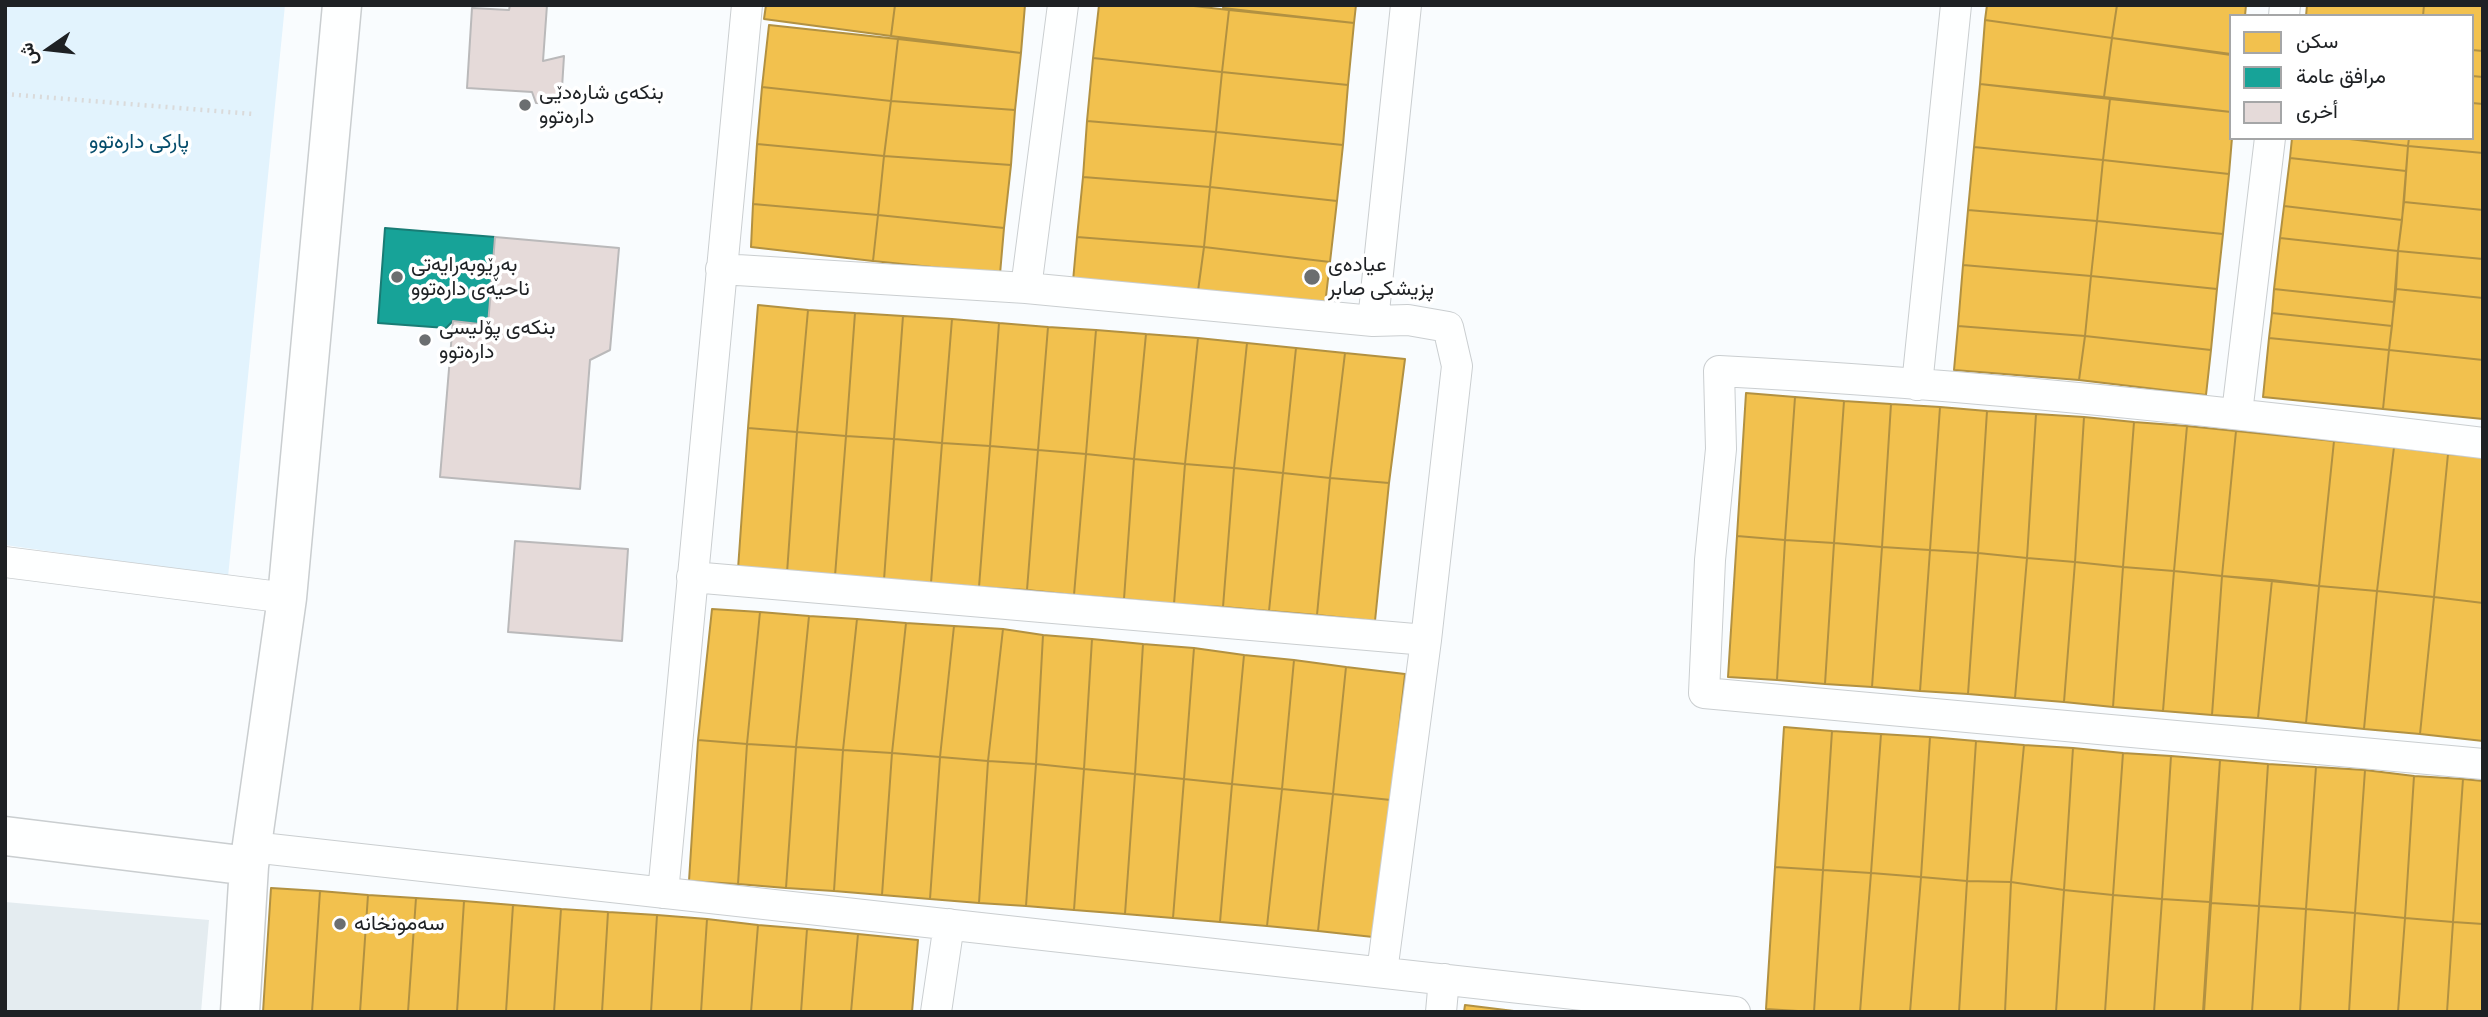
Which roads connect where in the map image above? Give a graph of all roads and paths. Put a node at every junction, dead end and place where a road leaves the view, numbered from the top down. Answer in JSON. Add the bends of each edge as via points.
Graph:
{"nodes":[{"id":1,"x":342,"y":5,"type":"edge"},
{"id":2,"x":747,"y":5,"type":"edge"},
{"id":3,"x":1063,"y":5,"type":"edge"},
{"id":4,"x":1406,"y":5,"type":"edge"},
{"id":5,"x":1956,"y":5,"type":"edge"},
{"id":6,"x":5,"y":94,"type":"edge"},
{"id":7,"x":253,"y":114,"type":"dead end"},
{"id":8,"x":2270,"y":140,"type":"edge"},
{"id":9,"x":721,"y":269,"type":"junction"},
{"id":10,"x":1026,"y":288,"type":"junction"},
{"id":11,"x":1373,"y":321,"type":"junction"},
{"id":12,"x":1917,"y":385,"type":"junction"},
{"id":13,"x":2237,"y":413,"type":"junction"},
{"id":14,"x":2483,"y":443,"type":"edge"},
{"id":15,"x":5,"y":562,"type":"edge"},
{"id":16,"x":692,"y":577,"type":"junction"},
{"id":17,"x":287,"y":598,"type":"junction"},
{"id":18,"x":1426,"y":640,"type":"junction"},
{"id":19,"x":2483,"y":764,"type":"edge"},
{"id":20,"x":5,"y":836,"type":"edge"},
{"id":21,"x":251,"y":856,"type":"junction"},
{"id":22,"x":663,"y":893,"type":"junction"},
{"id":23,"x":949,"y":924,"type":"junction"},
{"id":24,"x":1382,"y":972,"type":"junction"},
{"id":25,"x":1444,"y":979,"type":"junction"},
{"id":26,"x":240,"y":1012,"type":"edge"},
{"id":27,"x":936,"y":1012,"type":"edge"},
{"id":28,"x":1441,"y":1012,"type":"edge"},
{"id":29,"x":1735,"y":1012,"type":"edge"}],
"edges":[{"from":1,"to":17,"type":"street"},
{"from":2,"to":9,"type":"street"},
{"from":3,"to":10,"type":"street"},
{"from":4,"to":11,"type":"street"},
{"from":5,"to":12,"type":"street"},
{"from":6,"to":7,"type":"path"},
{"from":8,"to":13,"type":"street"},
{"from":9,"to":10,"type":"street"},
{"from":9,"to":16,"type":"street"},
{"from":10,"to":11,"type":"street"},
{"from":11,"to":18,"type":"street","via":[[1408,320],[1448,327],[1457,366]]},
{"from":12,"to":13,"type":"street"},
{"from":12,"to":19,"type":"street","via":[[1718,370],[1721,449],[1704,693]]},
{"from":13,"to":14,"type":"street"},
{"from":15,"to":17,"type":"street"},
{"from":16,"to":18,"type":"street"},
{"from":16,"to":22,"type":"street"},
{"from":17,"to":21,"type":"street"},
{"from":18,"to":24,"type":"street"},
{"from":20,"to":21,"type":"street"},
{"from":21,"to":22,"type":"street"},
{"from":21,"to":26,"type":"street"},
{"from":22,"to":23,"type":"street"},
{"from":23,"to":24,"type":"street"},
{"from":23,"to":27,"type":"street"},
{"from":24,"to":25,"type":"street"},
{"from":25,"to":28,"type":"street"},
{"from":25,"to":29,"type":"street"}]}
